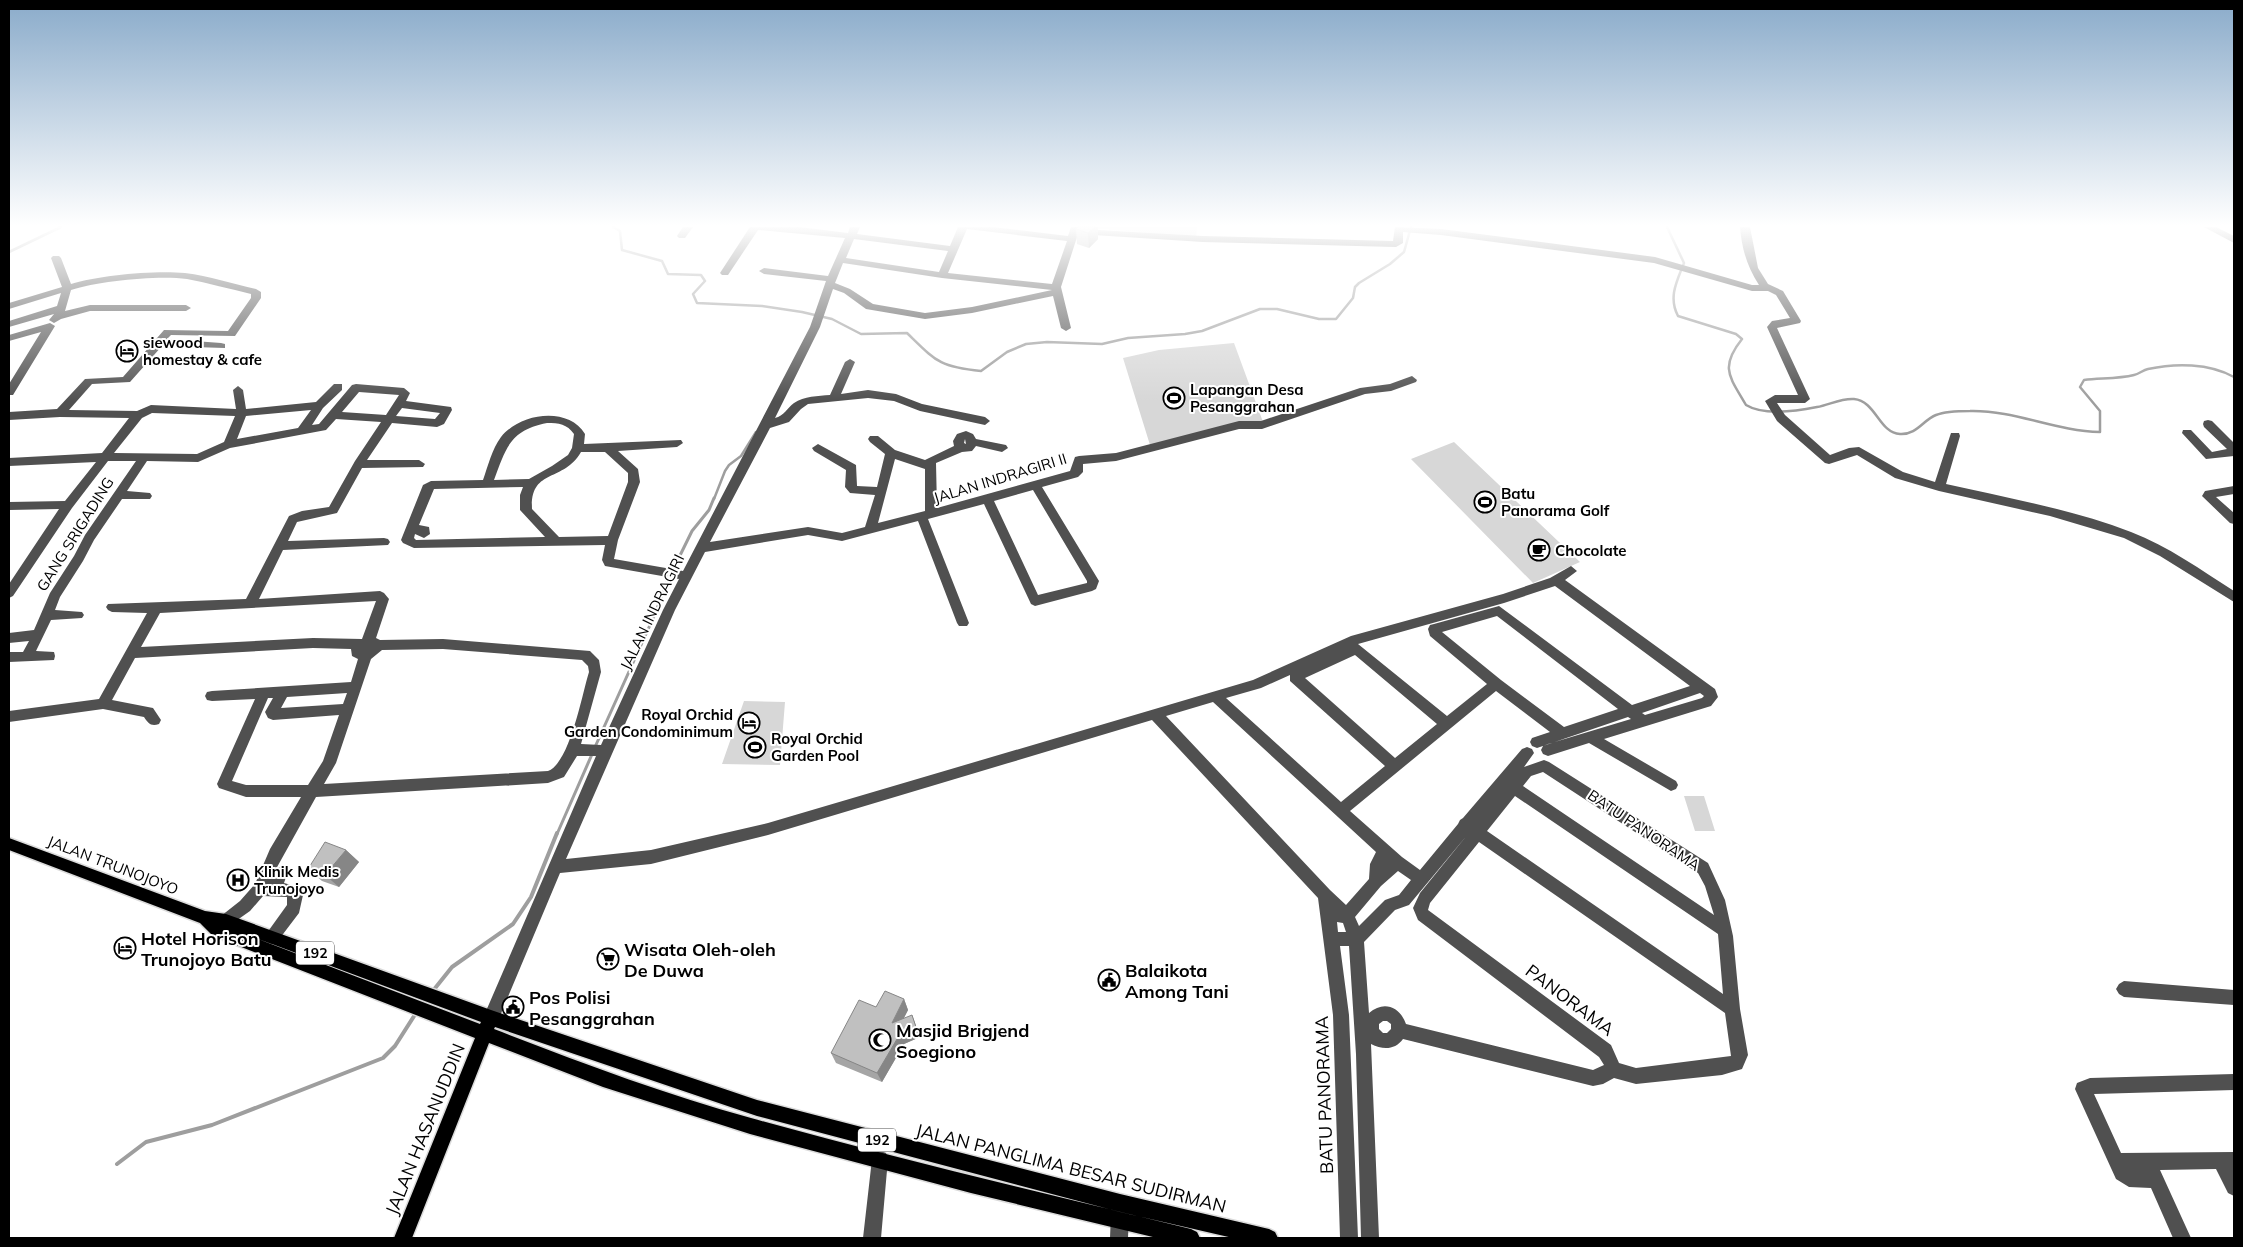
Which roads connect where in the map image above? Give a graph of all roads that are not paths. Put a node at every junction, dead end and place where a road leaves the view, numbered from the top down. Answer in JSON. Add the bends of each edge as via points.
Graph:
{"nodes":[{"id":1,"x":71,"y":285,"type":"edge"},
{"id":2,"x":224,"y":285,"type":"edge"},
{"id":3,"x":830,"y":285,"type":"edge"},
{"id":4,"x":837,"y":285,"type":"edge"},
{"id":5,"x":1019,"y":285,"type":"edge"},
{"id":6,"x":1057,"y":285,"type":"edge"},
{"id":7,"x":1743,"y":285,"type":"edge"},
{"id":8,"x":1766,"y":285,"type":"edge"},
{"id":9,"x":66,"y":286,"type":"junction"},
{"id":10,"x":1768,"y":288,"type":"junction"},
{"id":11,"x":1056,"y":290,"type":"junction"},
{"id":12,"x":9,"y":306,"type":"edge"},
{"id":13,"x":186,"y":308,"type":"dead end"},
{"id":14,"x":60,"y":312,"type":"junction"},
{"id":15,"x":9,"y":324,"type":"edge"},
{"id":16,"x":50,"y":326,"type":"junction"},
{"id":17,"x":1066,"y":328,"type":"dead end"},
{"id":18,"x":9,"y":338,"type":"edge"},
{"id":19,"x":158,"y":342,"type":"junction"},
{"id":20,"x":221,"y":346,"type":"dead end"},
{"id":21,"x":850,"y":362,"type":"dead end"},
{"id":22,"x":12,"y":379,"type":"edge"},
{"id":23,"x":1412,"y":380,"type":"dead end"},
{"id":24,"x":338,"y":386,"type":"dead end"},
{"id":25,"x":238,"y":390,"type":"dead end"},
{"id":26,"x":9,"y":392,"type":"edge"},
{"id":27,"x":834,"y":398,"type":"junction"},
{"id":28,"x":399,"y":404,"type":"junction"},
{"id":29,"x":319,"y":405,"type":"junction"},
{"id":30,"x":60,"y":413,"type":"junction"},
{"id":31,"x":242,"y":413,"type":"junction"},
{"id":32,"x":138,"y":415,"type":"junction"},
{"id":33,"x":333,"y":415,"type":"junction"},
{"id":34,"x":9,"y":416,"type":"edge"},
{"id":35,"x":388,"y":418,"type":"junction"},
{"id":36,"x":985,"y":421,"type":"dead end"},
{"id":37,"x":2208,"y":424,"type":"dead end"},
{"id":38,"x":766,"y":425,"type":"junction"},
{"id":39,"x":304,"y":430,"type":"junction"},
{"id":40,"x":2187,"y":433,"type":"dead end"},
{"id":41,"x":1955,"y":436,"type":"dead end"},
{"id":42,"x":874,"y":439,"type":"dead end"},
{"id":43,"x":677,"y":444,"type":"dead end"},
{"id":44,"x":228,"y":445,"type":"junction"},
{"id":45,"x":579,"y":448,"type":"junction"},
{"id":46,"x":608,"y":448,"type":"junction"},
{"id":47,"x":818,"y":448,"type":"dead end"},
{"id":48,"x":1002,"y":448,"type":"dead end"},
{"id":49,"x":2234,"y":450,"type":"edge"},
{"id":50,"x":891,"y":453,"type":"junction"},
{"id":51,"x":107,"y":457,"type":"junction"},
{"id":52,"x":143,"y":459,"type":"junction"},
{"id":53,"x":9,"y":462,"type":"edge"},
{"id":54,"x":359,"y":464,"type":"junction"},
{"id":55,"x":419,"y":464,"type":"dead end"},
{"id":56,"x":929,"y":466,"type":"junction"},
{"id":57,"x":487,"y":483,"type":"junction"},
{"id":58,"x":532,"y":483,"type":"junction"},
{"id":59,"x":1036,"y":486,"type":"junction"},
{"id":60,"x":1939,"y":487,"type":"junction"},
{"id":61,"x":2234,"y":490,"type":"edge"},
{"id":62,"x":882,"y":491,"type":"junction"},
{"id":63,"x":118,"y":496,"type":"junction"},
{"id":64,"x":146,"y":496,"type":"dead end"},
{"id":65,"x":987,"y":499,"type":"junction"},
{"id":66,"x":68,"y":505,"type":"junction"},
{"id":67,"x":9,"y":506,"type":"edge"},
{"id":68,"x":2228,"y":510,"type":"edge"},
{"id":69,"x":927,"y":515,"type":"junction"},
{"id":70,"x":2234,"y":520,"type":"edge"},
{"id":71,"x":412,"y":528,"type":"junction"},
{"id":72,"x":870,"y":529,"type":"junction"},
{"id":73,"x":424,"y":534,"type":"dead end"},
{"id":74,"x":555,"y":540,"type":"junction"},
{"id":75,"x":612,"y":540,"type":"junction"},
{"id":76,"x":384,"y":542,"type":"dead end"},
{"id":77,"x":280,"y":546,"type":"junction"},
{"id":78,"x":702,"y":548,"type":"junction"},
{"id":79,"x":1571,"y":571,"type":"dead end"},
{"id":80,"x":676,"y":574,"type":"junction"},
{"id":81,"x":1556,"y":580,"type":"junction"},
{"id":82,"x":9,"y":593,"type":"edge"},
{"id":83,"x":2234,"y":597,"type":"edge"},
{"id":84,"x":250,"y":604,"type":"junction"},
{"id":85,"x":112,"y":607,"type":"dead end"},
{"id":86,"x":156,"y":608,"type":"junction"},
{"id":87,"x":46,"y":615,"type":"junction"},
{"id":88,"x":78,"y":615,"type":"dead end"},
{"id":89,"x":963,"y":623,"type":"dead end"},
{"id":90,"x":39,"y":636,"type":"junction"},
{"id":91,"x":9,"y":638,"type":"edge"},
{"id":92,"x":368,"y":646,"type":"junction"},
{"id":93,"x":131,"y":653,"type":"junction"},
{"id":94,"x":27,"y":656,"type":"junction"},
{"id":95,"x":49,"y":656,"type":"dead end"},
{"id":96,"x":9,"y":657,"type":"edge"},
{"id":97,"x":1496,"y":684,"type":"junction"},
{"id":98,"x":356,"y":687,"type":"junction"},
{"id":99,"x":1702,"y":687,"type":"junction"},
{"id":100,"x":264,"y":693,"type":"junction"},
{"id":101,"x":282,"y":693,"type":"junction"},
{"id":102,"x":212,"y":696,"type":"dead end"},
{"id":103,"x":1216,"y":696,"type":"junction"},
{"id":104,"x":103,"y":704,"type":"junction"},
{"id":105,"x":347,"y":709,"type":"junction"},
{"id":106,"x":1630,"y":710,"type":"junction"},
{"id":107,"x":1154,"y":713,"type":"junction"},
{"id":108,"x":9,"y":717,"type":"edge"},
{"id":109,"x":154,"y":720,"type":"dead end"},
{"id":110,"x":1643,"y":721,"type":"junction"},
{"id":111,"x":1447,"y":724,"type":"junction"},
{"id":112,"x":1563,"y":734,"type":"junction"},
{"id":113,"x":1590,"y":737,"type":"junction"},
{"id":114,"x":574,"y":750,"type":"junction"},
{"id":115,"x":601,"y":752,"type":"junction"},
{"id":116,"x":1540,"y":754,"type":"junction"},
{"id":117,"x":1394,"y":765,"type":"junction"},
{"id":118,"x":1509,"y":784,"type":"junction"},
{"id":119,"x":1671,"y":785,"type":"dead end"},
{"id":120,"x":312,"y":791,"type":"junction"},
{"id":121,"x":1341,"y":810,"type":"junction"},
{"id":122,"x":1471,"y":829,"type":"junction"},
{"id":123,"x":9,"y":844,"type":"edge"},
{"id":124,"x":1384,"y":850,"type":"junction"},
{"id":125,"x":1397,"y":862,"type":"junction"},
{"id":126,"x":557,"y":867,"type":"junction"},
{"id":127,"x":280,"y":874,"type":"dead end"},
{"id":128,"x":1421,"y":879,"type":"junction"},
{"id":129,"x":1376,"y":881,"type":"junction"},
{"id":130,"x":266,"y":889,"type":"junction"},
{"id":131,"x":1325,"y":895,"type":"junction"},
{"id":132,"x":1404,"y":900,"type":"junction"},
{"id":133,"x":1347,"y":915,"type":"junction"},
{"id":134,"x":1423,"y":915,"type":"junction"},
{"id":135,"x":205,"y":918,"type":"junction"},
{"id":136,"x":1329,"y":920,"type":"junction"},
{"id":137,"x":226,"y":921,"type":"junction"},
{"id":138,"x":1723,"y":929,"type":"junction"},
{"id":139,"x":272,"y":937,"type":"junction"},
{"id":140,"x":1332,"y":939,"type":"junction"},
{"id":141,"x":1356,"y":939,"type":"junction"},
{"id":142,"x":2124,"y":989,"type":"dead end"},
{"id":143,"x":2234,"y":998,"type":"edge"},
{"id":144,"x":1732,"y":1008,"type":"junction"},
{"id":145,"x":1341,"y":1015,"type":"junction"},
{"id":146,"x":1369,"y":1016,"type":"junction"},
{"id":147,"x":491,"y":1018,"type":"junction"},
{"id":148,"x":1399,"y":1030,"type":"junction"},
{"id":149,"x":1342,"y":1033,"type":"junction"},
{"id":150,"x":484,"y":1034,"type":"junction"},
{"id":151,"x":1369,"y":1035,"type":"junction"},
{"id":152,"x":1612,"y":1069,"type":"junction"},
{"id":153,"x":2234,"y":1082,"type":"edge"},
{"id":154,"x":880,"y":1159,"type":"junction"},
{"id":155,"x":2228,"y":1160,"type":"edge"},
{"id":156,"x":2116,"y":1161,"type":"junction"},
{"id":157,"x":2148,"y":1162,"type":"junction"},
{"id":158,"x":2155,"y":1180,"type":"junction"},
{"id":159,"x":2234,"y":1187,"type":"edge"},
{"id":160,"x":1062,"y":1188,"type":"junction"},
{"id":161,"x":1120,"y":1203,"type":"junction"},
{"id":162,"x":1058,"y":1206,"type":"junction"},
{"id":163,"x":1119,"y":1230,"type":"edge"},
{"id":164,"x":403,"y":1238,"type":"edge"},
{"id":165,"x":872,"y":1238,"type":"edge"},
{"id":166,"x":1191,"y":1238,"type":"edge"},
{"id":167,"x":1269,"y":1238,"type":"edge"},
{"id":168,"x":1349,"y":1238,"type":"edge"},
{"id":169,"x":1370,"y":1238,"type":"edge"},
{"id":170,"x":2182,"y":1238,"type":"edge"}],
"edges":[{"from":1,"to":9,"type":"street"},
{"from":2,"to":19,"type":"street","via":[[256,292],[256,298],[231,334],[168,332]]},
{"from":3,"to":38,"type":"street","name":"JALAN INDRAGIRI","via":[[815,327]]},
{"from":4,"to":11,"type":"street","via":[[870,307],[925,316],[972,310]]},
{"from":5,"to":11,"type":"street"},
{"from":6,"to":11,"type":"street"},
{"from":7,"to":10,"type":"street"},
{"from":8,"to":10,"type":"street"},
{"from":9,"to":12,"type":"street"},
{"from":9,"to":14,"type":"street"},
{"from":10,"to":60,"type":"street","via":[[1780,294],[1796,321],[1776,323],[1772,327],[1805,397],[1770,401],[1781,418],[1829,460],[1859,451],[1891,472]]},
{"from":11,"to":17,"type":"street"},
{"from":13,"to":14,"type":"street","via":[[90,308]]},
{"from":14,"to":15,"type":"street"},
{"from":14,"to":16,"type":"street"},
{"from":16,"to":18,"type":"street"},
{"from":16,"to":22,"type":"street"},
{"from":19,"to":20,"type":"street"},
{"from":19,"to":30,"type":"street","via":[[126,380],[89,381]]},
{"from":21,"to":27,"type":"street"},
{"from":22,"to":26,"type":"street"},
{"from":23,"to":59,"type":"street","name":"JALAN INDRAGIRI II","via":[[1364,391],[1262,426],[1239,425],[1116,457],[1079,460],[1076,473]]},
{"from":24,"to":29,"type":"street"},
{"from":25,"to":31,"type":"street"},
{"from":27,"to":36,"type":"street","via":[[868,394],[896,398],[920,407]]},
{"from":27,"to":38,"type":"street","via":[[800,403],[785,419]]},
{"from":28,"to":33,"type":"street","via":[[405,392],[357,388]]},
{"from":28,"to":35,"type":"street"},
{"from":28,"to":35,"type":"street","via":[[447,410],[437,423]]},
{"from":29,"to":31,"type":"street"},
{"from":29,"to":39,"type":"street"},
{"from":30,"to":32,"type":"street"},
{"from":30,"to":34,"type":"street"},
{"from":31,"to":32,"type":"street","via":[[159,409],[146,410]]},
{"from":31,"to":44,"type":"street","via":[[237,432]]},
{"from":32,"to":51,"type":"street"},
{"from":33,"to":35,"type":"street"},
{"from":33,"to":39,"type":"street","via":[[322,427]]},
{"from":35,"to":54,"type":"street"},
{"from":37,"to":49,"type":"street"},
{"from":38,"to":78,"type":"street","name":"JALAN INDRAGIRI"},
{"from":39,"to":44,"type":"street"},
{"from":40,"to":49,"type":"street","via":[[2210,456]]},
{"from":41,"to":60,"type":"street"},
{"from":42,"to":50,"type":"street"},
{"from":43,"to":46,"type":"street"},
{"from":44,"to":52,"type":"street","via":[[198,458]]},
{"from":45,"to":46,"type":"street"},
{"from":45,"to":57,"type":"street","via":[[580,434],[568,422],[547,420],[526,425],[506,439]]},
{"from":45,"to":58,"type":"street","via":[[568,462]]},
{"from":46,"to":75,"type":"street","via":[[635,475]]},
{"from":47,"to":62,"type":"street","via":[[852,468],[852,489]]},
{"from":48,"to":56,"type":"street","via":[[968,445],[932,459]]},
{"from":50,"to":56,"type":"street"},
{"from":50,"to":62,"type":"street"},
{"from":51,"to":52,"type":"street"},
{"from":51,"to":53,"type":"street"},
{"from":51,"to":66,"type":"street"},
{"from":52,"to":63,"type":"street","name":"GANG SRIGADING"},
{"from":54,"to":55,"type":"street"},
{"from":54,"to":77,"type":"street","via":[[333,510],[295,517]]},
{"from":56,"to":69,"type":"street"},
{"from":57,"to":58,"type":"street"},
{"from":57,"to":71,"type":"street","via":[[430,485]]},
{"from":58,"to":74,"type":"street","via":[[527,492],[526,510]]},
{"from":59,"to":65,"type":"street","name":"JALAN INDRAGIRI II"},
{"from":59,"to":65,"type":"street","via":[[1093,581],[1092,586],[1035,600]]},
{"from":60,"to":83,"type":"street","via":[[2050,512],[2128,535],[2164,553]]},
{"from":61,"to":68,"type":"street","via":[[2209,494],[2209,498]]},
{"from":62,"to":72,"type":"street"},
{"from":63,"to":64,"type":"street"},
{"from":63,"to":87,"type":"street","name":"GANG SRIGADING","via":[[89,538]]},
{"from":65,"to":69,"type":"street","name":"JALAN INDRAGIRI II"},
{"from":66,"to":67,"type":"street"},
{"from":66,"to":82,"type":"street"},
{"from":68,"to":70,"type":"street"},
{"from":69,"to":72,"type":"street","name":"JALAN INDRAGIRI II"},
{"from":69,"to":89,"type":"street"},
{"from":71,"to":73,"type":"street","via":[[425,530]]},
{"from":71,"to":74,"type":"street","via":[[407,540],[414,544]]},
{"from":72,"to":78,"type":"street","name":"JALAN INDRAGIRI II","via":[[840,537],[800,531]]},
{"from":74,"to":75,"type":"street"},
{"from":75,"to":80,"type":"street","via":[[609,563]]},
{"from":76,"to":77,"type":"street"},
{"from":77,"to":84,"type":"street"},
{"from":78,"to":80,"type":"street","name":"JALAN INDRAGIRI"},
{"from":79,"to":81,"type":"street"},
{"from":80,"to":115,"type":"street","name":"JALAN INDRAGIRI"},
{"from":81,"to":99,"type":"street"},
{"from":81,"to":103,"type":"street","via":[[1355,640],[1256,684]]},
{"from":84,"to":86,"type":"street"},
{"from":84,"to":92,"type":"street","via":[[380,596],[383,599]]},
{"from":85,"to":86,"type":"street"},
{"from":86,"to":93,"type":"street"},
{"from":87,"to":88,"type":"street"},
{"from":87,"to":90,"type":"street","name":"GANG SRIGADING"},
{"from":90,"to":91,"type":"street"},
{"from":90,"to":94,"type":"street","name":"GANG SRIGADING"},
{"from":92,"to":93,"type":"street","via":[[314,643]]},
{"from":92,"to":98,"type":"street"},
{"from":92,"to":114,"type":"street","via":[[443,644],[590,657],[595,672]]},
{"from":93,"to":104,"type":"street"},
{"from":94,"to":95,"type":"street"},
{"from":94,"to":96,"type":"street"},
{"from":97,"to":106,"type":"street","via":[[1434,630],[1499,612]]},
{"from":97,"to":111,"type":"street"},
{"from":97,"to":112,"type":"street"},
{"from":98,"to":101,"type":"street"},
{"from":98,"to":105,"type":"street"},
{"from":99,"to":106,"type":"street"},
{"from":99,"to":110,"type":"street","via":[[1711,695],[1706,702]]},
{"from":100,"to":101,"type":"street"},
{"from":100,"to":102,"type":"street"},
{"from":100,"to":120,"type":"street","via":[[224,784],[246,792]]},
{"from":101,"to":105,"type":"street","via":[[273,714]]},
{"from":103,"to":107,"type":"street"},
{"from":103,"to":121,"type":"street"},
{"from":104,"to":108,"type":"street"},
{"from":104,"to":109,"type":"street","via":[[148,712]]},
{"from":105,"to":120,"type":"street","via":[[329,763]]},
{"from":106,"to":110,"type":"street"},
{"from":106,"to":112,"type":"street"},
{"from":107,"to":126,"type":"street","via":[[768,829],[651,857]]},
{"from":107,"to":131,"type":"street"},
{"from":110,"to":113,"type":"street"},
{"from":111,"to":117,"type":"street"},
{"from":111,"to":117,"type":"street","via":[[1356,649],[1296,677]]},
{"from":112,"to":116,"type":"street"},
{"from":113,"to":116,"type":"street"},
{"from":113,"to":119,"type":"street"},
{"from":114,"to":115,"type":"street"},
{"from":114,"to":120,"type":"street","via":[[559,773],[548,777]]},
{"from":115,"to":126,"type":"street","name":"JALAN INDRAGIRI"},
{"from":116,"to":118,"type":"street"},
{"from":116,"to":118,"type":"street","via":[[1527,771]]},
{"from":116,"to":138,"type":"street","name":"BATU PANORAMA","via":[[1700,864],[1716,891]]},
{"from":117,"to":121,"type":"street"},
{"from":118,"to":122,"type":"street"},
{"from":118,"to":138,"type":"street"},
{"from":120,"to":130,"type":"street","via":[[275,854]]},
{"from":121,"to":124,"type":"street"},
{"from":122,"to":128,"type":"street"},
{"from":122,"to":134,"type":"street","via":[[1425,898],[1420,908]]},
{"from":122,"to":144,"type":"street"},
{"from":123,"to":135,"type":"main road","name":"JALAN TRUNOJOYO","number":"192"},
{"from":124,"to":125,"type":"street"},
{"from":124,"to":129,"type":"street","via":[[1377,864]]},
{"from":125,"to":128,"type":"street"},
{"from":125,"to":129,"type":"street"},
{"from":126,"to":147,"type":"street","name":"JALAN INDRAGIRI"},
{"from":127,"to":130,"type":"street"},
{"from":128,"to":132,"type":"street"},
{"from":129,"to":133,"type":"street"},
{"from":130,"to":137,"type":"street"},
{"from":130,"to":139,"type":"street","via":[[292,891],[296,895],[287,919]]},
{"from":131,"to":133,"type":"street"},
{"from":131,"to":136,"type":"street","name":"BATU PANORAMA"},
{"from":132,"to":134,"type":"street","name":"PANORAMA"},
{"from":132,"to":141,"type":"street","via":[[1390,905]]},
{"from":133,"to":136,"type":"street"},
{"from":133,"to":141,"type":"street"},
{"from":134,"to":152,"type":"street","name":"PANORAMA","via":[[1605,1051]]},
{"from":135,"to":137,"type":"main road","name":"JALAN TRUNOJOYO","number":"192"},
{"from":135,"to":150,"type":"main road","name":"JALAN TRUNOJOYO","number":"192","via":[[218,931]]},
{"from":136,"to":140,"type":"street","name":"BATU PANORAMA"},
{"from":137,"to":139,"type":"main road","name":"JALAN TRUNOJOYO","number":"192"},
{"from":138,"to":144,"type":"street","name":"BATU PANORAMA"},
{"from":139,"to":147,"type":"main road","name":"JALAN TRUNOJOYO","number":"192"},
{"from":140,"to":141,"type":"street"},
{"from":140,"to":145,"type":"street","name":"BATU PANORAMA"},
{"from":141,"to":146,"type":"street"},
{"from":142,"to":143,"type":"street"},
{"from":144,"to":152,"type":"street","name":"BATU PANORAMA","via":[[1740,1055],[1736,1063],[1722,1068],[1636,1076]]},
{"from":145,"to":146,"type":"street"},
{"from":145,"to":149,"type":"street","name":"BATU PANORAMA"},
{"from":146,"to":148,"type":"street","via":[[1391,1016],[1396,1019]]},
{"from":146,"to":151,"type":"street"},
{"from":147,"to":150,"type":"main road","name":"JALAN HASANUDDIN"},
{"from":147,"to":160,"type":"main road","name":"JALAN PANGLIMA BESAR SUDIRMAN","number":"192","via":[[757,1108]]},
{"from":148,"to":151,"type":"street","via":[[1395,1039],[1390,1041]]},
{"from":148,"to":152,"type":"street","via":[[1593,1078]]},
{"from":149,"to":151,"type":"street"},
{"from":149,"to":168,"type":"street","name":"BATU PANORAMA"},
{"from":150,"to":154,"type":"main road","number":"192","via":[[603,1078],[750,1126]]},
{"from":150,"to":164,"type":"main road","name":"JALAN HASANUDDIN"},
{"from":151,"to":169,"type":"street","via":[[1364,1054]]},
{"from":153,"to":156,"type":"street","via":[[2086,1087],[2084,1094]]},
{"from":154,"to":162,"type":"main road","number":"192"},
{"from":154,"to":165,"type":"street"},
{"from":155,"to":157,"type":"street"},
{"from":155,"to":159,"type":"street"},
{"from":156,"to":157,"type":"street"},
{"from":156,"to":158,"type":"street","via":[[2129,1179]]},
{"from":157,"to":158,"type":"street"},
{"from":158,"to":170,"type":"street"},
{"from":160,"to":161,"type":"main road","name":"JALAN PANGLIMA BESAR SUDIRMAN","number":"192"},
{"from":160,"to":162,"type":"main road"},
{"from":161,"to":163,"type":"street"},
{"from":161,"to":167,"type":"main road","name":"JALAN PANGLIMA BESAR SUDIRMAN","number":"192"},
{"from":162,"to":163,"type":"main road","number":"192"},
{"from":163,"to":166,"type":"main road","number":"192"}]}
